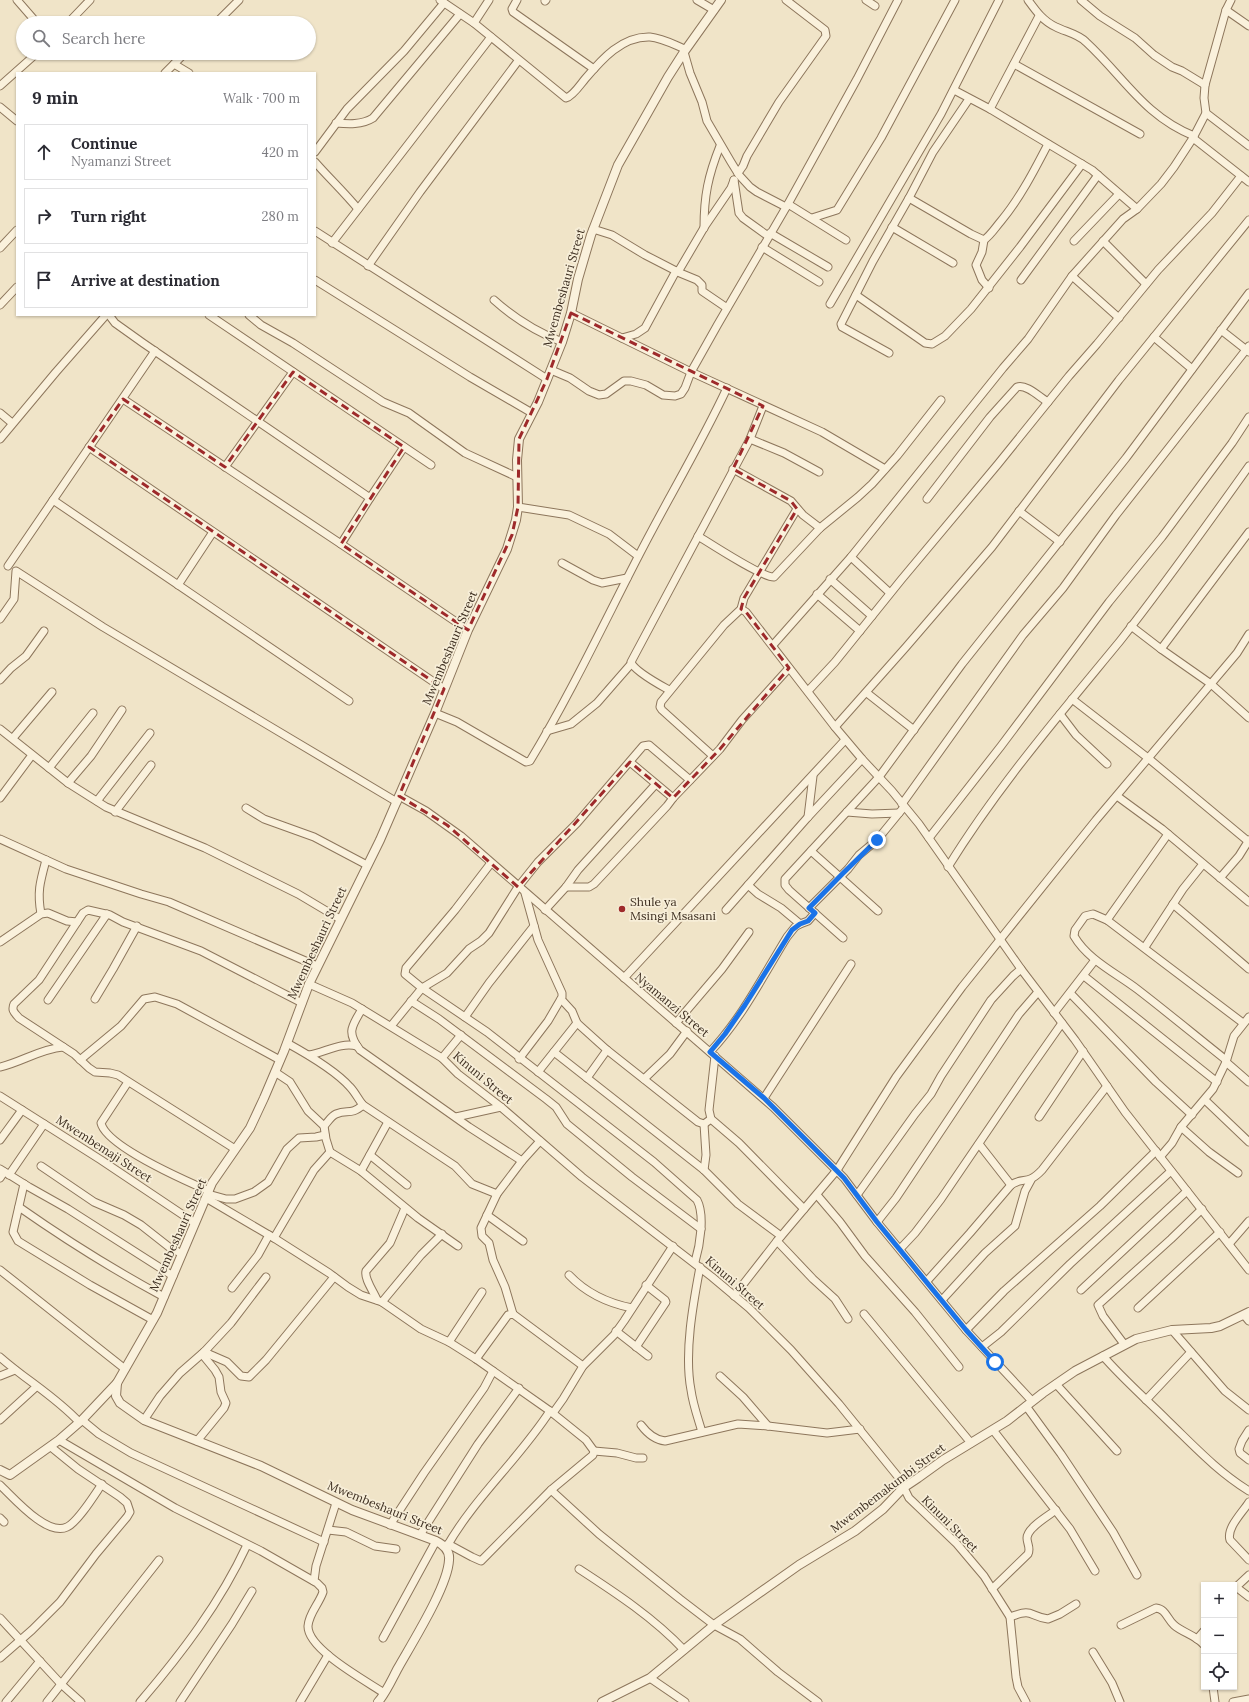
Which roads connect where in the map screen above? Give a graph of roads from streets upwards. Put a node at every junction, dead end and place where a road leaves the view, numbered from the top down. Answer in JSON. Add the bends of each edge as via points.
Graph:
{"nodes":[{"id":1,"x":17,"y":0,"type":"edge"},
{"id":2,"x":90,"y":0,"type":"edge"},
{"id":3,"x":239,"y":0,"type":"edge"},
{"id":4,"x":489,"y":0,"type":"edge"},
{"id":5,"x":517,"y":0,"type":"edge"},
{"id":6,"x":697,"y":0,"type":"edge"},
{"id":7,"x":721,"y":0,"type":"edge"},
{"id":8,"x":786,"y":0,"type":"edge"},
{"id":9,"x":866,"y":0,"type":"edge"},
{"id":10,"x":898,"y":0,"type":"edge"},
{"id":11,"x":955,"y":0,"type":"edge"},
{"id":12,"x":999,"y":0,"type":"edge"},
{"id":13,"x":1028,"y":0,"type":"edge"},
{"id":14,"x":1081,"y":0,"type":"edge"},
{"id":15,"x":1231,"y":0,"type":"edge"},
{"id":16,"x":442,"y":2,"type":"edge"},
{"id":17,"x":875,"y":6,"type":"dead end"},
{"id":18,"x":714,"y":10,"type":"junction"},
{"id":19,"x":1226,"y":10,"type":"junction"},
{"id":20,"x":460,"y":14,"type":"junction"},
{"id":21,"x":31,"y":16,"type":"edge"},
{"id":22,"x":75,"y":16,"type":"edge"},
{"id":23,"x":223,"y":16,"type":"edge"},
{"id":24,"x":1039,"y":16,"type":"junction"},
{"id":25,"x":474,"y":23,"type":"junction"},
{"id":26,"x":1249,"y":26,"type":"edge"},
{"id":27,"x":491,"y":37,"type":"junction"},
{"id":28,"x":684,"y":50,"type":"junction"},
{"id":29,"x":29,"y":60,"type":"edge"},
{"id":30,"x":178,"y":60,"type":"edge"},
{"id":31,"x":518,"y":61,"type":"junction"},
{"id":32,"x":174,"y":64,"type":"junction"},
{"id":33,"x":1014,"y":64,"type":"junction"},
{"id":34,"x":594,"y":69,"type":"junction"},
{"id":35,"x":166,"y":72,"type":"edge"},
{"id":36,"x":187,"y":72,"type":"edge"},
{"id":37,"x":1205,"y":85,"type":"junction"},
{"id":38,"x":0,"y":86,"type":"edge"},
{"id":39,"x":954,"y":90,"type":"junction"},
{"id":40,"x":969,"y":99,"type":"junction"},
{"id":41,"x":0,"y":106,"type":"edge"},
{"id":42,"x":990,"y":109,"type":"junction"},
{"id":43,"x":1206,"y":113,"type":"junction"},
{"id":44,"x":16,"y":120,"type":"edge"},
{"id":45,"x":336,"y":123,"type":"junction"},
{"id":46,"x":1140,"y":134,"type":"dead end"},
{"id":47,"x":1194,"y":137,"type":"junction"},
{"id":48,"x":1048,"y":144,"type":"junction"},
{"id":49,"x":720,"y":146,"type":"junction"},
{"id":50,"x":1249,"y":146,"type":"edge"},
{"id":51,"x":316,"y":151,"type":"edge"},
{"id":52,"x":316,"y":163,"type":"edge"},
{"id":53,"x":1082,"y":164,"type":"junction"},
{"id":54,"x":736,"y":170,"type":"junction"},
{"id":55,"x":1098,"y":175,"type":"junction"},
{"id":56,"x":1240,"y":176,"type":"junction"},
{"id":57,"x":734,"y":180,"type":"junction"},
{"id":58,"x":1249,"y":182,"type":"edge"},
{"id":59,"x":1119,"y":194,"type":"junction"},
{"id":60,"x":909,"y":198,"type":"junction"},
{"id":61,"x":787,"y":206,"type":"junction"},
{"id":62,"x":358,"y":209,"type":"junction"},
{"id":63,"x":1136,"y":209,"type":"junction"},
{"id":64,"x":812,"y":218,"type":"junction"},
{"id":65,"x":1249,"y":220,"type":"edge"},
{"id":66,"x":892,"y":227,"type":"junction"},
{"id":67,"x":704,"y":228,"type":"junction"},
{"id":68,"x":593,"y":229,"type":"junction"},
{"id":69,"x":16,"y":231,"type":"edge"},
{"id":70,"x":316,"y":232,"type":"edge"},
{"id":71,"x":769,"y":235,"type":"junction"},
{"id":72,"x":846,"y":240,"type":"dead end"},
{"id":73,"x":984,"y":240,"type":"junction"},
{"id":74,"x":1074,"y":241,"type":"dead end"},
{"id":75,"x":1103,"y":241,"type":"junction"},
{"id":76,"x":332,"y":243,"type":"junction"},
{"id":77,"x":762,"y":247,"type":"junction"},
{"id":78,"x":0,"y":248,"type":"edge"},
{"id":79,"x":953,"y":263,"type":"dead end"},
{"id":80,"x":368,"y":266,"type":"junction"},
{"id":81,"x":828,"y":267,"type":"dead end"},
{"id":82,"x":677,"y":272,"type":"junction"},
{"id":83,"x":1072,"y":276,"type":"junction"},
{"id":84,"x":1021,"y":280,"type":"dead end"},
{"id":85,"x":316,"y":281,"type":"edge"},
{"id":86,"x":818,"y":282,"type":"dead end"},
{"id":87,"x":1146,"y":284,"type":"junction"},
{"id":88,"x":16,"y":288,"type":"edge"},
{"id":89,"x":989,"y":288,"type":"junction"},
{"id":90,"x":1249,"y":293,"type":"edge"},
{"id":91,"x":856,"y":295,"type":"junction"},
{"id":92,"x":494,"y":300,"type":"dead end"},
{"id":93,"x":830,"y":304,"type":"dead end"},
{"id":94,"x":0,"y":305,"type":"edge"},
{"id":95,"x":727,"y":308,"type":"junction"},
{"id":96,"x":571,"y":313,"type":"junction"},
{"id":97,"x":105,"y":316,"type":"edge"},
{"id":98,"x":110,"y":316,"type":"edge"},
{"id":99,"x":209,"y":316,"type":"edge"},
{"id":100,"x":250,"y":316,"type":"edge"},
{"id":101,"x":1119,"y":318,"type":"junction"},
{"id":102,"x":1221,"y":330,"type":"junction"},
{"id":103,"x":1154,"y":337,"type":"junction"},
{"id":104,"x":622,"y":338,"type":"junction"},
{"id":105,"x":562,"y":342,"type":"junction"},
{"id":106,"x":1248,"y":349,"type":"edge"},
{"id":107,"x":155,"y":351,"type":"junction"},
{"id":108,"x":889,"y":353,"type":"dead end"},
{"id":109,"x":1192,"y":369,"type":"junction"},
{"id":110,"x":551,"y":370,"type":"junction"},
{"id":111,"x":293,"y":372,"type":"junction"},
{"id":112,"x":691,"y":372,"type":"junction"},
{"id":113,"x":547,"y":379,"type":"junction"},
{"id":114,"x":727,"y":388,"type":"junction"},
{"id":115,"x":123,"y":399,"type":"junction"},
{"id":116,"x":941,"y":400,"type":"dead end"},
{"id":117,"x":1048,"y":402,"type":"junction"},
{"id":118,"x":763,"y":406,"type":"junction"},
{"id":119,"x":532,"y":412,"type":"junction"},
{"id":120,"x":0,"y":413,"type":"edge"},
{"id":121,"x":1249,"y":417,"type":"edge"},
{"id":122,"x":258,"y":420,"type":"junction"},
{"id":123,"x":12,"y":423,"type":"junction"},
{"id":124,"x":750,"y":439,"type":"junction"},
{"id":125,"x":0,"y":440,"type":"edge"},
{"id":126,"x":89,"y":447,"type":"junction"},
{"id":127,"x":404,"y":447,"type":"junction"},
{"id":128,"x":431,"y":465,"type":"dead end"},
{"id":129,"x":1249,"y":466,"type":"edge"},
{"id":130,"x":225,"y":467,"type":"junction"},
{"id":131,"x":885,"y":469,"type":"junction"},
{"id":132,"x":733,"y":470,"type":"junction"},
{"id":133,"x":820,"y":472,"type":"dead end"},
{"id":134,"x":517,"y":477,"type":"junction"},
{"id":135,"x":370,"y":498,"type":"junction"},
{"id":136,"x":927,"y":499,"type":"dead end"},
{"id":137,"x":53,"y":500,"type":"junction"},
{"id":138,"x":518,"y":507,"type":"junction"},
{"id":139,"x":797,"y":509,"type":"junction"},
{"id":140,"x":1020,"y":511,"type":"junction"},
{"id":141,"x":820,"y":528,"type":"junction"},
{"id":142,"x":213,"y":532,"type":"junction"},
{"id":143,"x":1249,"y":532,"type":"edge"},
{"id":144,"x":698,"y":536,"type":"junction"},
{"id":145,"x":1060,"y":542,"type":"junction"},
{"id":146,"x":341,"y":544,"type":"junction"},
{"id":147,"x":638,"y":556,"type":"junction"},
{"id":148,"x":851,"y":557,"type":"junction"},
{"id":149,"x":0,"y":561,"type":"edge"},
{"id":150,"x":562,"y":562,"type":"dead end"},
{"id":151,"x":8,"y":566,"type":"junction"},
{"id":152,"x":16,"y":571,"type":"junction"},
{"id":153,"x":760,"y":572,"type":"junction"},
{"id":154,"x":627,"y":578,"type":"junction"},
{"id":155,"x":830,"y":579,"type":"junction"},
{"id":156,"x":178,"y":585,"type":"junction"},
{"id":157,"x":890,"y":593,"type":"junction"},
{"id":158,"x":817,"y":594,"type":"junction"},
{"id":159,"x":741,"y":609,"type":"junction"},
{"id":160,"x":872,"y":616,"type":"junction"},
{"id":161,"x":0,"y":618,"type":"edge"},
{"id":162,"x":1131,"y":626,"type":"junction"},
{"id":163,"x":468,"y":630,"type":"junction"},
{"id":164,"x":44,"y":631,"type":"dead end"},
{"id":165,"x":860,"y":631,"type":"junction"},
{"id":166,"x":1248,"y":636,"type":"edge"},
{"id":167,"x":772,"y":645,"type":"junction"},
{"id":168,"x":1161,"y":649,"type":"junction"},
{"id":169,"x":631,"y":664,"type":"junction"},
{"id":170,"x":789,"y":668,"type":"junction"},
{"id":171,"x":0,"y":680,"type":"edge"},
{"id":172,"x":1211,"y":684,"type":"junction"},
{"id":173,"x":444,"y":689,"type":"junction"},
{"id":174,"x":669,"y":690,"type":"junction"},
{"id":175,"x":808,"y":691,"type":"junction"},
{"id":176,"x":52,"y":692,"type":"dead end"},
{"id":177,"x":867,"y":693,"type":"junction"},
{"id":178,"x":1072,"y":699,"type":"junction"},
{"id":179,"x":349,"y":701,"type":"dead end"},
{"id":180,"x":122,"y":710,"type":"dead end"},
{"id":181,"x":93,"y":713,"type":"dead end"},
{"id":182,"x":435,"y":713,"type":"junction"},
{"id":183,"x":1060,"y":714,"type":"junction"},
{"id":184,"x":1249,"y":718,"type":"edge"},
{"id":185,"x":835,"y":727,"type":"junction"},
{"id":186,"x":0,"y":729,"type":"edge"},
{"id":187,"x":914,"y":730,"type":"junction"},
{"id":188,"x":547,"y":731,"type":"junction"},
{"id":189,"x":150,"y":733,"type":"dead end"},
{"id":190,"x":13,"y":738,"type":"junction"},
{"id":191,"x":845,"y":740,"type":"junction"},
{"id":192,"x":32,"y":755,"type":"junction"},
{"id":193,"x":713,"y":756,"type":"junction"},
{"id":194,"x":1148,"y":758,"type":"junction"},
{"id":195,"x":862,"y":759,"type":"junction"},
{"id":196,"x":630,"y":762,"type":"junction"},
{"id":197,"x":1107,"y":764,"type":"dead end"},
{"id":198,"x":152,"y":765,"type":"dead end"},
{"id":199,"x":49,"y":768,"type":"junction"},
{"id":200,"x":813,"y":776,"type":"junction"},
{"id":201,"x":878,"y":777,"type":"junction"},
{"id":202,"x":690,"y":780,"type":"junction"},
{"id":203,"x":68,"y":783,"type":"junction"},
{"id":204,"x":655,"y":785,"type":"junction"},
{"id":205,"x":1117,"y":796,"type":"junction"},
{"id":206,"x":0,"y":798,"type":"edge"},
{"id":207,"x":672,"y":798,"type":"junction"},
{"id":208,"x":398,"y":799,"type":"junction"},
{"id":209,"x":97,"y":801,"type":"junction"},
{"id":210,"x":903,"y":805,"type":"junction"},
{"id":211,"x":246,"y":808,"type":"dead end"},
{"id":212,"x":115,"y":812,"type":"junction"},
{"id":213,"x":847,"y":812,"type":"junction"},
{"id":214,"x":899,"y":813,"type":"junction"},
{"id":215,"x":808,"y":817,"type":"junction"},
{"id":216,"x":1168,"y":834,"type":"junction"},
{"id":217,"x":929,"y":838,"type":"junction"},
{"id":218,"x":0,"y":839,"type":"edge"},
{"id":219,"x":1249,"y":841,"type":"edge"},
{"id":220,"x":811,"y":851,"type":"junction"},
{"id":221,"x":46,"y":860,"type":"junction"},
{"id":222,"x":491,"y":863,"type":"junction"},
{"id":223,"x":1203,"y":864,"type":"junction"},
{"id":224,"x":367,"y":865,"type":"junction"},
{"id":225,"x":948,"y":867,"type":"junction"},
{"id":226,"x":840,"y":877,"type":"junction"},
{"id":227,"x":1220,"y":878,"type":"junction"},
{"id":228,"x":748,"y":885,"type":"junction"},
{"id":229,"x":518,"y":887,"type":"junction"},
{"id":230,"x":566,"y":887,"type":"junction"},
{"id":231,"x":524,"y":892,"type":"junction"},
{"id":232,"x":1249,"y":902,"type":"edge"},
{"id":233,"x":1174,"y":904,"type":"junction"},
{"id":234,"x":809,"y":908,"type":"junction"},
{"id":235,"x":545,"y":910,"type":"junction"},
{"id":236,"x":726,"y":910,"type":"dead end"},
{"id":237,"x":878,"y":911,"type":"dead end"},
{"id":238,"x":815,"y":913,"type":"junction"},
{"id":239,"x":41,"y":914,"type":"junction"},
{"id":240,"x":107,"y":914,"type":"junction"},
{"id":241,"x":340,"y":919,"type":"junction"},
{"id":242,"x":1107,"y":920,"type":"junction"},
{"id":243,"x":78,"y":922,"type":"junction"},
{"id":244,"x":800,"y":924,"type":"junction"},
{"id":245,"x":137,"y":926,"type":"junction"},
{"id":246,"x":534,"y":926,"type":"junction"},
{"id":247,"x":749,"y":932,"type":"dead end"},
{"id":248,"x":843,"y":938,"type":"dead end"},
{"id":249,"x":1000,"y":939,"type":"junction"},
{"id":250,"x":0,"y":942,"type":"edge"},
{"id":251,"x":1146,"y":948,"type":"junction"},
{"id":252,"x":1095,"y":960,"type":"junction"},
{"id":253,"x":851,"y":964,"type":"dead end"},
{"id":254,"x":317,"y":966,"type":"junction"},
{"id":255,"x":1021,"y":969,"type":"junction"},
{"id":256,"x":1249,"y":969,"type":"edge"},
{"id":257,"x":1084,"y":976,"type":"junction"},
{"id":258,"x":624,"y":978,"type":"junction"},
{"id":259,"x":309,"y":984,"type":"junction"},
{"id":260,"x":422,"y":988,"type":"junction"},
{"id":261,"x":1038,"y":992,"type":"junction"},
{"id":262,"x":1070,"y":993,"type":"junction"},
{"id":263,"x":95,"y":999,"type":"dead end"},
{"id":264,"x":561,"y":999,"type":"junction"},
{"id":265,"x":48,"y":1000,"type":"dead end"},
{"id":266,"x":411,"y":1001,"type":"junction"},
{"id":267,"x":302,"y":1003,"type":"junction"},
{"id":268,"x":362,"y":1009,"type":"junction"},
{"id":269,"x":1054,"y":1013,"type":"junction"},
{"id":270,"x":465,"y":1017,"type":"junction"},
{"id":271,"x":1249,"y":1017,"type":"edge"},
{"id":272,"x":577,"y":1023,"type":"junction"},
{"id":273,"x":676,"y":1023,"type":"junction"},
{"id":274,"x":1062,"y":1023,"type":"junction"},
{"id":275,"x":1243,"y":1023,"type":"junction"},
{"id":276,"x":391,"y":1026,"type":"junction"},
{"id":277,"x":687,"y":1032,"type":"junction"},
{"id":278,"x":461,"y":1036,"type":"junction"},
{"id":279,"x":287,"y":1043,"type":"junction"},
{"id":280,"x":357,"y":1046,"type":"junction"},
{"id":281,"x":63,"y":1047,"type":"junction"},
{"id":282,"x":607,"y":1050,"type":"junction"},
{"id":283,"x":554,"y":1052,"type":"junction"},
{"id":284,"x":1083,"y":1052,"type":"junction"},
{"id":285,"x":712,"y":1054,"type":"junction"},
{"id":286,"x":309,"y":1055,"type":"junction"},
{"id":287,"x":442,"y":1058,"type":"junction"},
{"id":288,"x":520,"y":1059,"type":"junction"},
{"id":289,"x":80,"y":1060,"type":"junction"},
{"id":290,"x":280,"y":1060,"type":"junction"},
{"id":291,"x":1226,"y":1061,"type":"junction"},
{"id":292,"x":0,"y":1067,"type":"edge"},
{"id":293,"x":275,"y":1072,"type":"junction"},
{"id":294,"x":538,"y":1072,"type":"junction"},
{"id":295,"x":587,"y":1078,"type":"junction"},
{"id":296,"x":644,"y":1079,"type":"junction"},
{"id":297,"x":128,"y":1082,"type":"junction"},
{"id":298,"x":1217,"y":1082,"type":"junction"},
{"id":299,"x":1249,"y":1082,"type":"edge"},
{"id":300,"x":1107,"y":1086,"type":"junction"},
{"id":301,"x":0,"y":1096,"type":"edge"},
{"id":302,"x":764,"y":1098,"type":"junction"},
{"id":303,"x":1204,"y":1100,"type":"junction"},
{"id":304,"x":362,"y":1105,"type":"junction"},
{"id":305,"x":501,"y":1107,"type":"junction"},
{"id":306,"x":22,"y":1110,"type":"junction"},
{"id":307,"x":1192,"y":1115,"type":"junction"},
{"id":308,"x":456,"y":1117,"type":"junction"},
{"id":309,"x":1039,"y":1117,"type":"dead end"},
{"id":310,"x":711,"y":1119,"type":"junction"},
{"id":311,"x":388,"y":1122,"type":"junction"},
{"id":312,"x":44,"y":1124,"type":"junction"},
{"id":313,"x":704,"y":1124,"type":"junction"},
{"id":314,"x":324,"y":1126,"type":"junction"},
{"id":315,"x":1181,"y":1127,"type":"junction"},
{"id":316,"x":326,"y":1135,"type":"junction"},
{"id":317,"x":0,"y":1140,"type":"edge"},
{"id":318,"x":540,"y":1141,"type":"junction"},
{"id":319,"x":1249,"y":1142,"type":"edge"},
{"id":320,"x":979,"y":1144,"type":"junction"},
{"id":321,"x":235,"y":1149,"type":"junction"},
{"id":322,"x":330,"y":1152,"type":"junction"},
{"id":323,"x":1158,"y":1154,"type":"junction"},
{"id":324,"x":370,"y":1155,"type":"junction"},
{"id":325,"x":522,"y":1161,"type":"junction"},
{"id":326,"x":41,"y":1166,"type":"dead end"},
{"id":327,"x":704,"y":1170,"type":"junction"},
{"id":328,"x":837,"y":1170,"type":"junction"},
{"id":329,"x":361,"y":1171,"type":"junction"},
{"id":330,"x":1171,"y":1171,"type":"junction"},
{"id":331,"x":4,"y":1172,"type":"edge"},
{"id":332,"x":1238,"y":1173,"type":"dead end"},
{"id":333,"x":0,"y":1178,"type":"edge"},
{"id":334,"x":1031,"y":1180,"type":"junction"},
{"id":335,"x":24,"y":1184,"type":"junction"},
{"id":336,"x":407,"y":1185,"type":"dead end"},
{"id":337,"x":1011,"y":1185,"type":"junction"},
{"id":338,"x":1187,"y":1191,"type":"junction"},
{"id":339,"x":208,"y":1194,"type":"junction"},
{"id":340,"x":497,"y":1194,"type":"junction"},
{"id":341,"x":817,"y":1195,"type":"junction"},
{"id":342,"x":857,"y":1195,"type":"junction"},
{"id":343,"x":19,"y":1207,"type":"junction"},
{"id":344,"x":405,"y":1208,"type":"junction"},
{"id":345,"x":804,"y":1209,"type":"junction"},
{"id":346,"x":1202,"y":1209,"type":"junction"},
{"id":347,"x":488,"y":1214,"type":"junction"},
{"id":348,"x":1249,"y":1221,"type":"edge"},
{"id":349,"x":877,"y":1222,"type":"junction"},
{"id":350,"x":195,"y":1223,"type":"junction"},
{"id":351,"x":700,"y":1229,"type":"junction"},
{"id":352,"x":1220,"y":1232,"type":"junction"},
{"id":353,"x":442,"y":1234,"type":"junction"},
{"id":354,"x":271,"y":1236,"type":"junction"},
{"id":355,"x":779,"y":1238,"type":"junction"},
{"id":356,"x":523,"y":1241,"type":"dead end"},
{"id":357,"x":1229,"y":1244,"type":"junction"},
{"id":358,"x":458,"y":1246,"type":"dead end"},
{"id":359,"x":673,"y":1246,"type":"junction"},
{"id":360,"x":900,"y":1249,"type":"junction"},
{"id":361,"x":182,"y":1254,"type":"junction"},
{"id":362,"x":698,"y":1264,"type":"junction"},
{"id":363,"x":0,"y":1270,"type":"edge"},
{"id":364,"x":1249,"y":1270,"type":"edge"},
{"id":365,"x":569,"y":1275,"type":"dead end"},
{"id":366,"x":173,"y":1276,"type":"junction"},
{"id":367,"x":266,"y":1277,"type":"dead end"},
{"id":368,"x":334,"y":1277,"type":"junction"},
{"id":369,"x":926,"y":1281,"type":"junction"},
{"id":370,"x":646,"y":1285,"type":"junction"},
{"id":371,"x":232,"y":1288,"type":"dead end"},
{"id":372,"x":1081,"y":1290,"type":"dead end"},
{"id":373,"x":482,"y":1292,"type":"dead end"},
{"id":374,"x":734,"y":1296,"type":"junction"},
{"id":375,"x":164,"y":1297,"type":"junction"},
{"id":376,"x":942,"y":1300,"type":"junction"},
{"id":377,"x":379,"y":1301,"type":"junction"},
{"id":378,"x":632,"y":1308,"type":"junction"},
{"id":379,"x":1138,"y":1308,"type":"dead end"},
{"id":380,"x":513,"y":1314,"type":"junction"},
{"id":381,"x":864,"y":1314,"type":"dead end"},
{"id":382,"x":1247,"y":1316,"type":"edge"},
{"id":383,"x":848,"y":1319,"type":"dead end"},
{"id":384,"x":153,"y":1320,"type":"junction"},
{"id":385,"x":966,"y":1330,"type":"junction"},
{"id":386,"x":1172,"y":1330,"type":"junction"},
{"id":387,"x":616,"y":1331,"type":"junction"},
{"id":388,"x":449,"y":1342,"type":"junction"},
{"id":389,"x":1124,"y":1344,"type":"junction"},
{"id":390,"x":636,"y":1347,"type":"junction"},
{"id":391,"x":982,"y":1347,"type":"junction"},
{"id":392,"x":1191,"y":1352,"type":"junction"},
{"id":393,"x":203,"y":1353,"type":"junction"},
{"id":394,"x":648,"y":1356,"type":"dead end"},
{"id":395,"x":1103,"y":1356,"type":"junction"},
{"id":396,"x":0,"y":1357,"type":"edge"},
{"id":397,"x":476,"y":1359,"type":"junction"},
{"id":398,"x":583,"y":1366,"type":"junction"},
{"id":399,"x":960,"y":1367,"type":"dead end"},
{"id":400,"x":125,"y":1369,"type":"junction"},
{"id":401,"x":15,"y":1370,"type":"junction"},
{"id":402,"x":494,"y":1371,"type":"junction"},
{"id":403,"x":0,"y":1376,"type":"edge"},
{"id":404,"x":720,"y":1376,"type":"dead end"},
{"id":405,"x":117,"y":1383,"type":"junction"},
{"id":406,"x":1056,"y":1384,"type":"junction"},
{"id":407,"x":36,"y":1387,"type":"junction"},
{"id":408,"x":519,"y":1388,"type":"junction"},
{"id":409,"x":1146,"y":1400,"type":"junction"},
{"id":410,"x":1029,"y":1404,"type":"junction"},
{"id":411,"x":1249,"y":1410,"type":"edge"},
{"id":412,"x":551,"y":1412,"type":"junction"},
{"id":413,"x":0,"y":1420,"type":"edge"},
{"id":414,"x":144,"y":1420,"type":"junction"},
{"id":415,"x":81,"y":1421,"type":"junction"},
{"id":416,"x":641,"y":1425,"type":"dead end"},
{"id":417,"x":768,"y":1426,"type":"junction"},
{"id":418,"x":860,"y":1429,"type":"junction"},
{"id":419,"x":993,"y":1430,"type":"junction"},
{"id":420,"x":1249,"y":1430,"type":"edge"},
{"id":421,"x":702,"y":1432,"type":"junction"},
{"id":422,"x":59,"y":1440,"type":"junction"},
{"id":423,"x":197,"y":1441,"type":"junction"},
{"id":424,"x":971,"y":1442,"type":"junction"},
{"id":425,"x":51,"y":1447,"type":"junction"},
{"id":426,"x":594,"y":1451,"type":"junction"},
{"id":427,"x":1118,"y":1452,"type":"dead end"},
{"id":428,"x":643,"y":1458,"type":"dead end"},
{"id":429,"x":1249,"y":1460,"type":"edge"},
{"id":430,"x":0,"y":1470,"type":"edge"},
{"id":431,"x":10,"y":1475,"type":"junction"},
{"id":432,"x":0,"y":1483,"type":"edge"},
{"id":433,"x":102,"y":1484,"type":"junction"},
{"id":434,"x":903,"y":1488,"type":"junction"},
{"id":435,"x":550,"y":1490,"type":"junction"},
{"id":436,"x":1249,"y":1491,"type":"edge"},
{"id":437,"x":1249,"y":1502,"type":"edge"},
{"id":438,"x":336,"y":1503,"type":"junction"},
{"id":439,"x":1056,"y":1510,"type":"junction"},
{"id":440,"x":390,"y":1525,"type":"junction"},
{"id":441,"x":328,"y":1530,"type":"junction"},
{"id":442,"x":420,"y":1535,"type":"junction"},
{"id":443,"x":436,"y":1541,"type":"junction"},
{"id":444,"x":324,"y":1542,"type":"junction"},
{"id":445,"x":247,"y":1545,"type":"junction"},
{"id":446,"x":447,"y":1546,"type":"junction"},
{"id":447,"x":396,"y":1549,"type":"dead end"},
{"id":448,"x":159,"y":1560,"type":"dead end"},
{"id":449,"x":1249,"y":1560,"type":"edge"},
{"id":450,"x":579,"y":1569,"type":"dead end"},
{"id":451,"x":1095,"y":1571,"type":"dead end"},
{"id":452,"x":1138,"y":1575,"type":"dead end"},
{"id":453,"x":1249,"y":1575,"type":"edge"},
{"id":454,"x":314,"y":1581,"type":"junction"},
{"id":455,"x":1237,"y":1586,"type":"edge"},
{"id":456,"x":992,"y":1589,"type":"junction"},
{"id":457,"x":1237,"y":1589,"type":"edge"},
{"id":458,"x":252,"y":1591,"type":"dead end"},
{"id":459,"x":1249,"y":1597,"type":"edge"},
{"id":460,"x":1076,"y":1604,"type":"dead end"},
{"id":461,"x":0,"y":1618,"type":"edge"},
{"id":462,"x":1010,"y":1618,"type":"junction"},
{"id":463,"x":714,"y":1625,"type":"junction"},
{"id":464,"x":1121,"y":1625,"type":"dead end"},
{"id":465,"x":1201,"y":1635,"type":"edge"},
{"id":466,"x":383,"y":1638,"type":"dead end"},
{"id":467,"x":1197,"y":1638,"type":"junction"},
{"id":468,"x":20,"y":1639,"type":"junction"},
{"id":469,"x":1201,"y":1642,"type":"edge"},
{"id":470,"x":684,"y":1650,"type":"junction"},
{"id":471,"x":1093,"y":1652,"type":"dead end"},
{"id":472,"x":328,"y":1655,"type":"junction"},
{"id":473,"x":0,"y":1658,"type":"edge"},
{"id":474,"x":40,"y":1661,"type":"junction"},
{"id":475,"x":650,"y":1678,"type":"junction"},
{"id":476,"x":61,"y":1684,"type":"junction"},
{"id":477,"x":1213,"y":1690,"type":"edge"},
{"id":478,"x":384,"y":1693,"type":"junction"},
{"id":479,"x":1249,"y":1699,"type":"edge"},
{"id":480,"x":6,"y":1702,"type":"edge"},
{"id":481,"x":47,"y":1702,"type":"edge"},
{"id":482,"x":81,"y":1702,"type":"edge"},
{"id":483,"x":140,"y":1702,"type":"edge"},
{"id":484,"x":180,"y":1702,"type":"edge"},
{"id":485,"x":300,"y":1702,"type":"edge"},
{"id":486,"x":378,"y":1702,"type":"edge"},
{"id":487,"x":602,"y":1702,"type":"edge"},
{"id":488,"x":685,"y":1702,"type":"edge"},
{"id":489,"x":818,"y":1702,"type":"edge"},
{"id":490,"x":1026,"y":1702,"type":"edge"},
{"id":491,"x":1120,"y":1702,"type":"edge"},
{"id":492,"x":1215,"y":1702,"type":"edge"},
{"id":493,"x":1232,"y":1702,"type":"edge"}],
"edges":[{"from":1,"to":21,"type":"street"},
{"from":2,"to":22,"type":"street"},
{"from":3,"to":23,"type":"street"},
{"from":4,"to":25,"type":"street"},
{"from":5,"to":34,"type":"street","via":[[513,12]]},
{"from":6,"to":18,"type":"street"},
{"from":7,"to":18,"type":"street","name":"Mwembeshauri Street"},
{"from":8,"to":54,"type":"street","via":[[825,30],[826,36],[779,102],[743,166]]},
{"from":9,"to":17,"type":"street"},
{"from":10,"to":61,"type":"street"},
{"from":11,"to":64,"type":"street","via":[[881,138],[837,210]]},
{"from":12,"to":39,"type":"street"},
{"from":13,"to":24,"type":"street"},
{"from":14,"to":37,"type":"street","via":[[1100,16],[1135,38],[1154,55]]},
{"from":15,"to":19,"type":"street"},
{"from":16,"to":20,"type":"street"},
{"from":16,"to":45,"type":"street","via":[[404,50]]},
{"from":18,"to":28,"type":"street","name":"Mwembeshauri Street"},
{"from":19,"to":26,"type":"street"},
{"from":19,"to":37,"type":"street"},
{"from":20,"to":25,"type":"street"},
{"from":20,"to":45,"type":"street","via":[[373,118],[357,123]]},
{"from":24,"to":33,"type":"street"},
{"from":24,"to":47,"type":"street","via":[[1086,41],[1158,117]]},
{"from":25,"to":27,"type":"street"},
{"from":27,"to":31,"type":"street"},
{"from":27,"to":62,"type":"street"},
{"from":28,"to":34,"type":"street","via":[[660,39],[640,38],[620,45],[607,54]]},
{"from":28,"to":49,"type":"street","via":[[707,122]]},
{"from":28,"to":68,"type":"street","name":"Mwembeshauri Street","via":[[618,165]]},
{"from":29,"to":38,"type":"street"},
{"from":30,"to":32,"type":"street"},
{"from":31,"to":34,"type":"street","via":[[566,98]]},
{"from":31,"to":80,"type":"street"},
{"from":32,"to":35,"type":"street"},
{"from":32,"to":36,"type":"street"},
{"from":33,"to":42,"type":"street"},
{"from":33,"to":46,"type":"street"},
{"from":37,"to":43,"type":"street"},
{"from":39,"to":40,"type":"street"},
{"from":39,"to":93,"type":"street"},
{"from":40,"to":42,"type":"street"},
{"from":40,"to":60,"type":"street","via":[[933,152]]},
{"from":41,"to":44,"type":"street"},
{"from":42,"to":48,"type":"street"},
{"from":43,"to":47,"type":"street"},
{"from":43,"to":50,"type":"street"},
{"from":45,"to":51,"type":"street"},
{"from":47,"to":56,"type":"street"},
{"from":47,"to":63,"type":"street","via":[[1174,168]]},
{"from":48,"to":53,"type":"street"},
{"from":48,"to":73,"type":"street","via":[[1027,185]]},
{"from":49,"to":54,"type":"street"},
{"from":49,"to":67,"type":"street","via":[[706,188]]},
{"from":52,"to":62,"type":"street"},
{"from":53,"to":55,"type":"street"},
{"from":53,"to":89,"type":"street"},
{"from":54,"to":57,"type":"street"},
{"from":54,"to":61,"type":"street","via":[[757,192]]},
{"from":55,"to":59,"type":"street"},
{"from":55,"to":84,"type":"street"},
{"from":56,"to":58,"type":"street"},
{"from":56,"to":87,"type":"street","via":[[1212,213],[1172,253]]},
{"from":57,"to":67,"type":"street"},
{"from":57,"to":71,"type":"street","via":[[739,213]]},
{"from":59,"to":63,"type":"street"},
{"from":59,"to":74,"type":"street"},
{"from":60,"to":66,"type":"street"},
{"from":60,"to":73,"type":"street"},
{"from":61,"to":64,"type":"street"},
{"from":61,"to":71,"type":"street"},
{"from":62,"to":76,"type":"street"},
{"from":63,"to":75,"type":"street"},
{"from":64,"to":72,"type":"street"},
{"from":65,"to":103,"type":"street"},
{"from":66,"to":79,"type":"street"},
{"from":66,"to":91,"type":"street"},
{"from":67,"to":82,"type":"street"},
{"from":68,"to":82,"type":"street","via":[[612,235]]},
{"from":68,"to":96,"type":"street","name":"Mwembeshauri Street"},
{"from":69,"to":78,"type":"street"},
{"from":70,"to":76,"type":"street"},
{"from":71,"to":77,"type":"street"},
{"from":71,"to":81,"type":"street"},
{"from":73,"to":89,"type":"street","via":[[976,265],[982,280]]},
{"from":75,"to":83,"type":"street"},
{"from":75,"to":87,"type":"street"},
{"from":76,"to":80,"type":"street"},
{"from":77,"to":86,"type":"street"},
{"from":77,"to":95,"type":"street"},
{"from":80,"to":113,"type":"street"},
{"from":82,"to":95,"type":"street","via":[[697,280],[702,285],[702,291]]},
{"from":82,"to":104,"type":"street","via":[[645,328]]},
{"from":83,"to":101,"type":"street"},
{"from":83,"to":148,"type":"street","via":[[1028,339]]},
{"from":85,"to":119,"type":"street","via":[[470,378]]},
{"from":87,"to":101,"type":"street"},
{"from":88,"to":94,"type":"street"},
{"from":89,"to":91,"type":"street","via":[[945,336],[932,344],[925,343]]},
{"from":90,"to":102,"type":"street"},
{"from":91,"to":108,"type":"street","via":[[841,324],[842,327]]},
{"from":92,"to":105,"type":"street","via":[[513,316]]},
{"from":95,"to":112,"type":"street"},
{"from":96,"to":104,"type":"street"},
{"from":96,"to":105,"type":"street","name":"Mwembeshauri Street"},
{"from":97,"to":123,"type":"street"},
{"from":98,"to":107,"type":"street","via":[[115,323]]},
{"from":99,"to":111,"type":"street"},
{"from":100,"to":134,"type":"street","via":[[383,402],[409,414],[465,453]]},
{"from":101,"to":117,"type":"street"},
{"from":102,"to":106,"type":"street"},
{"from":102,"to":109,"type":"street"},
{"from":103,"to":109,"type":"street"},
{"from":103,"to":140,"type":"street","via":[[1073,438]]},
{"from":104,"to":112,"type":"street"},
{"from":105,"to":110,"type":"street","name":"Mwembeshauri Street"},
{"from":106,"to":210,"type":"street","via":[[1116,515],[1063,588],[1023,635]]},
{"from":107,"to":115,"type":"street"},
{"from":107,"to":122,"type":"street"},
{"from":109,"to":145,"type":"street"},
{"from":110,"to":112,"type":"street","via":[[599,395],[606,394],[624,381],[631,381],[646,385],[663,395],[675,396],[681,394]]},
{"from":110,"to":113,"type":"street","name":"Mwembeshauri Street"},
{"from":111,"to":122,"type":"street"},
{"from":111,"to":127,"type":"street"},
{"from":112,"to":114,"type":"street"},
{"from":113,"to":119,"type":"street","name":"Mwembeshauri Street"},
{"from":114,"to":118,"type":"street"},
{"from":114,"to":147,"type":"street","via":[[707,432]]},
{"from":115,"to":126,"type":"street"},
{"from":115,"to":130,"type":"street"},
{"from":116,"to":131,"type":"street"},
{"from":117,"to":136,"type":"street","via":[[1027,388],[1017,387],[990,417]]},
{"from":117,"to":157,"type":"street"},
{"from":118,"to":124,"type":"street"},
{"from":118,"to":131,"type":"street","via":[[822,432]]},
{"from":119,"to":134,"type":"street","name":"Mwembeshauri Street","via":[[519,439]]},
{"from":120,"to":123,"type":"street"},
{"from":121,"to":217,"type":"street","via":[[1162,537],[1109,602],[1002,746]]},
{"from":122,"to":130,"type":"street"},
{"from":122,"to":135,"type":"street"},
{"from":123,"to":125,"type":"street"},
{"from":124,"to":132,"type":"street"},
{"from":124,"to":133,"type":"street","via":[[789,455]]},
{"from":126,"to":137,"type":"street"},
{"from":126,"to":142,"type":"street"},
{"from":127,"to":128,"type":"street"},
{"from":127,"to":135,"type":"street"},
{"from":129,"to":162,"type":"street","via":[[1206,528]]},
{"from":130,"to":146,"type":"street"},
{"from":131,"to":141,"type":"street","via":[[858,497]]},
{"from":132,"to":139,"type":"street","via":[[791,501]]},
{"from":132,"to":144,"type":"street"},
{"from":134,"to":138,"type":"street","name":"Mwembeshauri Street"},
{"from":135,"to":146,"type":"street"},
{"from":137,"to":151,"type":"street"},
{"from":137,"to":156,"type":"street"},
{"from":138,"to":147,"type":"street","via":[[569,514],[608,534]]},
{"from":138,"to":163,"type":"street","name":"Mwembeshauri Street","via":[[507,549]]},
{"from":139,"to":141,"type":"street"},
{"from":139,"to":153,"type":"street"},
{"from":140,"to":145,"type":"street"},
{"from":140,"to":177,"type":"street"},
{"from":141,"to":153,"type":"street","via":[[774,577]]},
{"from":142,"to":156,"type":"street"},
{"from":142,"to":173,"type":"street"},
{"from":143,"to":168,"type":"street"},
{"from":144,"to":153,"type":"street"},
{"from":144,"to":169,"type":"street"},
{"from":145,"to":187,"type":"street","via":[[962,664]]},
{"from":146,"to":163,"type":"street"},
{"from":147,"to":154,"type":"street"},
{"from":148,"to":155,"type":"street"},
{"from":148,"to":157,"type":"street"},
{"from":149,"to":151,"type":"street","name":"Nyamanzi Street"},
{"from":150,"to":154,"type":"street","via":[[602,583]]},
{"from":151,"to":152,"type":"street","name":"Nyamanzi Street"},
{"from":152,"to":161,"type":"street","via":[[14,599]]},
{"from":152,"to":208,"type":"street","name":"Nyamanzi Street","via":[[103,628]]},
{"from":153,"to":159,"type":"street","via":[[744,598]]},
{"from":154,"to":188,"type":"street"},
{"from":155,"to":158,"type":"street"},
{"from":155,"to":160,"type":"street"},
{"from":156,"to":179,"type":"street"},
{"from":157,"to":160,"type":"street"},
{"from":158,"to":165,"type":"street"},
{"from":158,"to":167,"type":"street"},
{"from":159,"to":167,"type":"street"},
{"from":159,"to":174,"type":"street","via":[[724,625]]},
{"from":160,"to":165,"type":"street"},
{"from":162,"to":168,"type":"street"},
{"from":162,"to":178,"type":"street"},
{"from":163,"to":173,"type":"street","name":"Mwembeshauri Street"},
{"from":164,"to":171,"type":"street","via":[[26,656]]},
{"from":165,"to":175,"type":"street"},
{"from":166,"to":172,"type":"street"},
{"from":167,"to":170,"type":"street"},
{"from":168,"to":172,"type":"street"},
{"from":169,"to":174,"type":"street"},
{"from":169,"to":188,"type":"street","via":[[597,703],[571,724]]},
{"from":170,"to":175,"type":"street"},
{"from":170,"to":193,"type":"street"},
{"from":172,"to":184,"type":"street"},
{"from":172,"to":194,"type":"street"},
{"from":173,"to":182,"type":"street","name":"Mwembeshauri Street"},
{"from":174,"to":193,"type":"street","via":[[660,707]]},
{"from":175,"to":185,"type":"street"},
{"from":176,"to":190,"type":"street"},
{"from":177,"to":185,"type":"street"},
{"from":177,"to":187,"type":"street"},
{"from":178,"to":183,"type":"street"},
{"from":178,"to":194,"type":"street"},
{"from":180,"to":203,"type":"street","via":[[91,756]]},
{"from":181,"to":199,"type":"street"},
{"from":182,"to":188,"type":"street","via":[[457,722],[526,762],[530,761]]},
{"from":182,"to":208,"type":"street","name":"Mwembeshauri Street"},
{"from":183,"to":197,"type":"street","via":[[1076,735]]},
{"from":183,"to":225,"type":"street","via":[[989,804]]},
{"from":185,"to":191,"type":"street"},
{"from":186,"to":190,"type":"street"},
{"from":187,"to":201,"type":"street"},
{"from":189,"to":209,"type":"street"},
{"from":190,"to":192,"type":"street"},
{"from":191,"to":195,"type":"street"},
{"from":191,"to":200,"type":"street"},
{"from":192,"to":199,"type":"street"},
{"from":192,"to":206,"type":"street"},
{"from":193,"to":202,"type":"street"},
{"from":194,"to":205,"type":"street"},
{"from":194,"to":219,"type":"street"},
{"from":195,"to":201,"type":"street"},
{"from":195,"to":215,"type":"street"},
{"from":196,"to":202,"type":"street","via":[[646,744]]},
{"from":196,"to":204,"type":"street"},
{"from":196,"to":229,"type":"street"},
{"from":198,"to":212,"type":"street"},
{"from":199,"to":203,"type":"street"},
{"from":200,"to":215,"type":"street"},
{"from":200,"to":258,"type":"street"},
{"from":201,"to":210,"type":"street"},
{"from":201,"to":213,"type":"street"},
{"from":202,"to":207,"type":"street"},
{"from":203,"to":209,"type":"street"},
{"from":204,"to":207,"type":"street"},
{"from":204,"to":230,"type":"street","via":[[578,870]]},
{"from":205,"to":216,"type":"street"},
{"from":205,"to":249,"type":"street"},
{"from":207,"to":230,"type":"street","via":[[594,884],[589,887]]},
{"from":208,"to":222,"type":"street","name":"Nyamanzi Street","via":[[426,811],[447,825]]},
{"from":208,"to":224,"type":"street","name":"Mwembeshauri Street"},
{"from":209,"to":212,"type":"street"},
{"from":210,"to":214,"type":"street"},
{"from":210,"to":217,"type":"street"},
{"from":211,"to":224,"type":"street","via":[[264,818],[314,837]]},
{"from":212,"to":241,"type":"street","via":[[206,848],[298,894]]},
{"from":213,"to":214,"type":"street"},
{"from":213,"to":220,"type":"street"},
{"from":214,"to":226,"type":"street","via":[[877,840]]},
{"from":215,"to":228,"type":"street"},
{"from":216,"to":223,"type":"street"},
{"from":216,"to":242,"type":"street"},
{"from":217,"to":225,"type":"street"},
{"from":218,"to":221,"type":"street"},
{"from":219,"to":227,"type":"street"},
{"from":220,"to":226,"type":"street"},
{"from":220,"to":234,"type":"street","via":[[785,879],[786,887]]},
{"from":221,"to":239,"type":"street","via":[[39,887]]},
{"from":221,"to":254,"type":"street","via":[[66,869],[169,902]]},
{"from":222,"to":229,"type":"street","name":"Nyamanzi Street"},
{"from":222,"to":260,"type":"street","via":[[406,968],[405,974]]},
{"from":223,"to":227,"type":"street"},
{"from":223,"to":233,"type":"street"},
{"from":224,"to":241,"type":"street","name":"Mwembeshauri Street"},
{"from":225,"to":249,"type":"street"},
{"from":226,"to":234,"type":"street"},
{"from":226,"to":237,"type":"street"},
{"from":227,"to":232,"type":"street"},
{"from":228,"to":236,"type":"street"},
{"from":228,"to":244,"type":"street"},
{"from":229,"to":231,"type":"street","name":"Nyamanzi Street"},
{"from":229,"to":260,"type":"street","via":[[485,937],[469,949],[447,973]]},
{"from":230,"to":235,"type":"street"},
{"from":231,"to":235,"type":"street","name":"Nyamanzi Street"},
{"from":231,"to":246,"type":"street"},
{"from":233,"to":251,"type":"street"},
{"from":233,"to":256,"type":"street"},
{"from":234,"to":238,"type":"street"},
{"from":235,"to":258,"type":"street","name":"Nyamanzi Street"},
{"from":238,"to":244,"type":"street","via":[[808,921]]},
{"from":238,"to":248,"type":"street"},
{"from":239,"to":243,"type":"street","via":[[48,913],[67,921]]},
{"from":239,"to":250,"type":"street"},
{"from":240,"to":243,"type":"street","via":[[87,910]]},
{"from":240,"to":245,"type":"street"},
{"from":240,"to":265,"type":"street"},
{"from":241,"to":254,"type":"street","name":"Mwembeshauri Street"},
{"from":242,"to":251,"type":"street"},
{"from":242,"to":252,"type":"street","via":[[1093,914],[1085,916],[1075,930],[1074,936],[1077,941]]},
{"from":243,"to":281,"type":"street","via":[[39,980],[12,1008],[19,1018]]},
{"from":244,"to":285,"type":"street","via":[[787,937]]},
{"from":245,"to":263,"type":"street"},
{"from":245,"to":267,"type":"street","via":[[201,951]]},
{"from":246,"to":264,"type":"street","via":[[562,993]]},
{"from":246,"to":270,"type":"street"},
{"from":247,"to":273,"type":"street","via":[[722,969]]},
{"from":249,"to":255,"type":"street"},
{"from":249,"to":328,"type":"street","via":[[906,1062]]},
{"from":251,"to":275,"type":"street"},
{"from":252,"to":257,"type":"street"},
{"from":252,"to":291,"type":"street","via":[[1174,1017]]},
{"from":253,"to":302,"type":"street"},
{"from":254,"to":259,"type":"street","name":"Mwembeshauri Street"},
{"from":255,"to":261,"type":"street"},
{"from":255,"to":342,"type":"street","via":[[992,1000],[931,1094]]},
{"from":257,"to":262,"type":"street"},
{"from":257,"to":298,"type":"street"},
{"from":258,"to":273,"type":"street","name":"Nyamanzi Street"},
{"from":259,"to":267,"type":"street","name":"Mwembeshauri Street"},
{"from":259,"to":268,"type":"street","name":"Kinuni Street"},
{"from":260,"to":266,"type":"street"},
{"from":260,"to":270,"type":"street"},
{"from":261,"to":269,"type":"street"},
{"from":261,"to":349,"type":"street","via":[[1005,1035],[896,1198]]},
{"from":262,"to":269,"type":"street"},
{"from":262,"to":307,"type":"street","via":[[1156,1082]]},
{"from":264,"to":272,"type":"street","via":[[572,1011]]},
{"from":264,"to":288,"type":"street"},
{"from":266,"to":276,"type":"street"},
{"from":266,"to":278,"type":"street"},
{"from":267,"to":279,"type":"street","name":"Mwembeshauri Street"},
{"from":268,"to":276,"type":"street","name":"Kinuni Street"},
{"from":268,"to":280,"type":"street","via":[[350,1030]]},
{"from":269,"to":274,"type":"street"},
{"from":270,"to":288,"type":"street"},
{"from":271,"to":275,"type":"street"},
{"from":272,"to":282,"type":"street"},
{"from":272,"to":283,"type":"street"},
{"from":273,"to":277,"type":"street","name":"Nyamanzi Street"},
{"from":274,"to":284,"type":"street"},
{"from":274,"to":320,"type":"street"},
{"from":275,"to":291,"type":"street","via":[[1234,1036]]},
{"from":276,"to":287,"type":"street","name":"Kinuni Street"},
{"from":277,"to":285,"type":"street","name":"Nyamanzi Street"},
{"from":277,"to":296,"type":"street","via":[[670,1054]]},
{"from":278,"to":287,"type":"street"},
{"from":278,"to":351,"type":"street","via":[[556,1107],[567,1124]]},
{"from":279,"to":286,"type":"street"},
{"from":279,"to":290,"type":"street","name":"Mwembeshauri Street"},
{"from":280,"to":286,"type":"street","via":[[341,1045],[319,1054]]},
{"from":280,"to":308,"type":"street"},
{"from":281,"to":289,"type":"street"},
{"from":281,"to":292,"type":"street","via":[[43,1050]]},
{"from":282,"to":295,"type":"street"},
{"from":282,"to":296,"type":"street"},
{"from":283,"to":294,"type":"street"},
{"from":283,"to":295,"type":"street"},
{"from":284,"to":300,"type":"street"},
{"from":284,"to":309,"type":"street"},
{"from":285,"to":302,"type":"street","name":"Nyamanzi Street"},
{"from":285,"to":310,"type":"street","via":[[709,1110]]},
{"from":286,"to":304,"type":"street","via":[[350,1086]]},
{"from":287,"to":305,"type":"street","name":"Kinuni Street","via":[[458,1074]]},
{"from":288,"to":294,"type":"street"},
{"from":289,"to":290,"type":"street","via":[[121,1026],[144,999],[155,997],[177,1004]]},
{"from":289,"to":297,"type":"street","via":[[95,1072],[110,1072]]},
{"from":290,"to":293,"type":"street","name":"Mwembeshauri Street"},
{"from":291,"to":298,"type":"street"},
{"from":291,"to":299,"type":"street"},
{"from":293,"to":314,"type":"street","via":[[290,1082],[308,1111]]},
{"from":293,"to":321,"type":"street","name":"Mwembeshauri Street","via":[[250,1128]]},
{"from":294,"to":351,"type":"street","via":[[654,1162],[697,1200],[700,1206]]},
{"from":295,"to":327,"type":"street"},
{"from":296,"to":313,"type":"street"},
{"from":297,"to":321,"type":"street"},
{"from":297,"to":339,"type":"street","via":[[101,1123],[102,1129],[108,1136],[145,1160]]},
{"from":298,"to":303,"type":"street"},
{"from":300,"to":323,"type":"street"},
{"from":300,"to":334,"type":"street","via":[[1042,1170]]},
{"from":301,"to":306,"type":"street","name":"Mwembemaji Street"},
{"from":302,"to":328,"type":"street","name":"Nyamanzi Street"},
{"from":303,"to":307,"type":"street"},
{"from":303,"to":319,"type":"street"},
{"from":304,"to":311,"type":"street"},
{"from":304,"to":314,"type":"street","via":[[356,1111],[336,1114]]},
{"from":305,"to":308,"type":"street"},
{"from":305,"to":318,"type":"street","name":"Kinuni Street"},
{"from":306,"to":312,"type":"street","name":"Mwembemaji Street"},
{"from":306,"to":317,"type":"street"},
{"from":307,"to":315,"type":"street"},
{"from":308,"to":325,"type":"street"},
{"from":310,"to":313,"type":"street"},
{"from":310,"to":345,"type":"street","via":[[739,1143]]},
{"from":311,"to":324,"type":"street"},
{"from":311,"to":340,"type":"street","via":[[455,1166],[472,1184]]},
{"from":312,"to":331,"type":"street"},
{"from":312,"to":350,"type":"street","name":"Mwembemaji Street"},
{"from":313,"to":327,"type":"street"},
{"from":314,"to":316,"type":"street"},
{"from":315,"to":323,"type":"street","via":[[1172,1144]]},
{"from":315,"to":332,"type":"street"},
{"from":316,"to":322,"type":"street"},
{"from":316,"to":339,"type":"street","via":[[299,1138],[288,1149],[268,1182],[250,1194],[235,1199]]},
{"from":318,"to":325,"type":"street"},
{"from":318,"to":359,"type":"street","name":"Kinuni Street","via":[[611,1200]]},
{"from":320,"to":337,"type":"street"},
{"from":320,"to":360,"type":"street","via":[[915,1234]]},
{"from":321,"to":339,"type":"street","name":"Mwembeshauri Street"},
{"from":322,"to":329,"type":"street"},
{"from":322,"to":354,"type":"street","via":[[314,1170]]},
{"from":323,"to":330,"type":"street"},
{"from":323,"to":385,"type":"street","via":[[1004,1291]]},
{"from":324,"to":329,"type":"street"},
{"from":324,"to":336,"type":"street"},
{"from":325,"to":340,"type":"street"},
{"from":326,"to":361,"type":"street","via":[[94,1202],[141,1225]]},
{"from":327,"to":355,"type":"street","via":[[738,1204]]},
{"from":328,"to":341,"type":"street"},
{"from":328,"to":342,"type":"street","name":"Nyamanzi Street"},
{"from":329,"to":344,"type":"street"},
{"from":330,"to":338,"type":"street"},
{"from":330,"to":391,"type":"street","via":[[1070,1264],[1016,1319]]},
{"from":331,"to":333,"type":"street"},
{"from":331,"to":335,"type":"street"},
{"from":334,"to":337,"type":"street"},
{"from":334,"to":376,"type":"street","via":[[1025,1191],[1015,1226],[985,1253]]},
{"from":335,"to":343,"type":"street"},
{"from":335,"to":366,"type":"street"},
{"from":337,"to":369,"type":"street"},
{"from":338,"to":346,"type":"street"},
{"from":338,"to":372,"type":"street"},
{"from":339,"to":350,"type":"street","name":"Mwembeshauri Street"},
{"from":339,"to":354,"type":"street"},
{"from":340,"to":347,"type":"street"},
{"from":341,"to":345,"type":"street"},
{"from":341,"to":399,"type":"street","via":[[865,1256]]},
{"from":342,"to":349,"type":"street","name":"Nyamanzi Street"},
{"from":343,"to":375,"type":"street","via":[[127,1277]]},
{"from":343,"to":384,"type":"street","via":[[13,1232],[18,1242],[90,1286]]},
{"from":344,"to":353,"type":"street"},
{"from":344,"to":377,"type":"street","via":[[390,1243],[365,1274]]},
{"from":345,"to":355,"type":"street"},
{"from":346,"to":352,"type":"street"},
{"from":346,"to":389,"type":"street","via":[[1098,1304],[1103,1316]]},
{"from":347,"to":356,"type":"street"},
{"from":347,"to":380,"type":"street","via":[[481,1228],[482,1236],[489,1243]]},
{"from":348,"to":357,"type":"street"},
{"from":349,"to":360,"type":"street","name":"Nyamanzi Street"},
{"from":350,"to":361,"type":"street","name":"Mwembeshauri Street"},
{"from":351,"to":362,"type":"street"},
{"from":352,"to":357,"type":"street"},
{"from":352,"to":379,"type":"street"},
{"from":353,"to":358,"type":"street"},
{"from":353,"to":377,"type":"street"},
{"from":354,"to":368,"type":"street"},
{"from":354,"to":371,"type":"street"},
{"from":355,"to":374,"type":"street"},
{"from":355,"to":383,"type":"street","via":[[813,1279],[836,1299]]},
{"from":357,"to":364,"type":"street"},
{"from":359,"to":362,"type":"street","name":"Kinuni Street"},
{"from":359,"to":370,"type":"street"},
{"from":360,"to":369,"type":"street","name":"Nyamanzi Street"},
{"from":361,"to":366,"type":"street","name":"Mwembeshauri Street"},
{"from":362,"to":374,"type":"street","name":"Kinuni Street"},
{"from":362,"to":421,"type":"street","via":[[688,1361],[691,1390]]},
{"from":363,"to":400,"type":"street"},
{"from":365,"to":378,"type":"street","via":[[602,1300]]},
{"from":366,"to":375,"type":"street","name":"Mwembeshauri Street"},
{"from":367,"to":393,"type":"street","via":[[231,1323]]},
{"from":368,"to":377,"type":"street","via":[[361,1295]]},
{"from":368,"to":393,"type":"street","via":[[266,1360],[248,1377],[241,1376],[229,1367],[227,1362]]},
{"from":369,"to":376,"type":"street","name":"Nyamanzi Street"},
{"from":370,"to":378,"type":"street"},
{"from":370,"to":390,"type":"street","via":[[666,1302]]},
{"from":373,"to":388,"type":"street"},
{"from":374,"to":418,"type":"street","name":"Kinuni Street","via":[[808,1367]]},
{"from":375,"to":384,"type":"street","name":"Mwembeshauri Street"},
{"from":376,"to":385,"type":"street","name":"Nyamanzi Street"},
{"from":377,"to":388,"type":"street","via":[[421,1329]]},
{"from":378,"to":387,"type":"street"},
{"from":380,"to":397,"type":"street","via":[[508,1315]]},
{"from":380,"to":398,"type":"street"},
{"from":381,"to":424,"type":"street"},
{"from":382,"to":386,"type":"street","name":"Mwembemakumbi Street","via":[[1211,1328]]},
{"from":384,"to":400,"type":"street","name":"Mwembeshauri Street"},
{"from":385,"to":391,"type":"street","name":"Nyamanzi Street"},
{"from":386,"to":389,"type":"street","name":"Mwembemakumbi Street"},
{"from":386,"to":392,"type":"street"},
{"from":387,"to":390,"type":"street"},
{"from":387,"to":398,"type":"street"},
{"from":388,"to":397,"type":"street"},
{"from":389,"to":395,"type":"street","name":"Mwembemakumbi Street"},
{"from":390,"to":394,"type":"street"},
{"from":391,"to":410,"type":"street","name":"Nyamanzi Street"},
{"from":392,"to":409,"type":"street"},
{"from":392,"to":411,"type":"street","via":[[1225,1391]]},
{"from":393,"to":414,"type":"street","via":[[165,1390]]},
{"from":393,"to":423,"type":"street","via":[[219,1377],[226,1403]]},
{"from":395,"to":406,"type":"street","name":"Mwembemakumbi Street"},
{"from":395,"to":409,"type":"street"},
{"from":396,"to":401,"type":"street"},
{"from":397,"to":402,"type":"street"},
{"from":398,"to":412,"type":"street","via":[[564,1398]]},
{"from":400,"to":405,"type":"street","name":"Mwembeshauri Street"},
{"from":401,"to":403,"type":"street"},
{"from":401,"to":407,"type":"street"},
{"from":402,"to":408,"type":"street"},
{"from":402,"to":440,"type":"street"},
{"from":404,"to":417,"type":"street","via":[[743,1397]]},
{"from":405,"to":414,"type":"street","name":"Mwembeshauri Street","via":[[116,1396],[120,1403]]},
{"from":405,"to":415,"type":"street"},
{"from":406,"to":410,"type":"street","name":"Mwembemakumbi Street"},
{"from":406,"to":427,"type":"street"},
{"from":407,"to":413,"type":"street"},
{"from":407,"to":415,"type":"street"},
{"from":408,"to":412,"type":"street"},
{"from":408,"to":442,"type":"street","via":[[478,1444]]},
{"from":409,"to":436,"type":"street","via":[[1220,1472]]},
{"from":410,"to":419,"type":"street","name":"Mwembemakumbi Street"},
{"from":410,"to":452,"type":"street","name":"Nyamanzi Street","via":[[1113,1532]]},
{"from":412,"to":426,"type":"street","via":[[586,1440]]},
{"from":412,"to":446,"type":"street","via":[[496,1479]]},
{"from":414,"to":423,"type":"street","name":"Mwembeshauri Street"},
{"from":415,"to":422,"type":"street"},
{"from":415,"to":444,"type":"street","via":[[131,1453]]},
{"from":416,"to":421,"type":"street","via":[[659,1441]]},
{"from":417,"to":418,"type":"street","via":[[827,1433]]},
{"from":417,"to":421,"type":"street","via":[[738,1424]]},
{"from":418,"to":434,"type":"street","name":"Kinuni Street","via":[[899,1478]]},
{"from":419,"to":424,"type":"street","name":"Mwembemakumbi Street"},
{"from":419,"to":439,"type":"street"},
{"from":420,"to":429,"type":"street","via":[[1239,1449]]},
{"from":422,"to":425,"type":"street"},
{"from":422,"to":445,"type":"street","via":[[180,1511]]},
{"from":423,"to":438,"type":"street","name":"Mwembeshauri Street","via":[[261,1466]]},
{"from":424,"to":434,"type":"street","name":"Mwembemakumbi Street"},
{"from":425,"to":431,"type":"street"},
{"from":425,"to":433,"type":"street"},
{"from":426,"to":428,"type":"street"},
{"from":426,"to":435,"type":"street","via":[[593,1455]]},
{"from":430,"to":431,"type":"street"},
{"from":431,"to":432,"type":"street"},
{"from":432,"to":433,"type":"street","via":[[35,1517],[48,1525],[62,1529],[69,1527]]},
{"from":433,"to":468,"type":"street","via":[[127,1503],[129,1514],[60,1602]]},
{"from":434,"to":456,"type":"street","name":"Kinuni Street","via":[[909,1498],[966,1554]]},
{"from":434,"to":463,"type":"street","name":"Mwembemakumbi Street","via":[[883,1509],[855,1531],[799,1565]]},
{"from":435,"to":446,"type":"street","via":[[481,1561]]},
{"from":435,"to":463,"type":"street","via":[[599,1534]]},
{"from":437,"to":449,"type":"street","via":[[1228,1536]]},
{"from":438,"to":440,"type":"street","name":"Mwembeshauri Street"},
{"from":438,"to":441,"type":"street"},
{"from":439,"to":451,"type":"street"},
{"from":439,"to":456,"type":"street","via":[[1029,1532],[1028,1554]]},
{"from":440,"to":442,"type":"street","name":"Mwembeshauri Street"},
{"from":441,"to":444,"type":"street"},
{"from":441,"to":447,"type":"street","via":[[346,1532],[375,1546]]},
{"from":442,"to":443,"type":"street","name":"Mwembeshauri Street"},
{"from":443,"to":446,"type":"street","name":"Mwembeshauri Street"},
{"from":443,"to":466,"type":"street"},
{"from":444,"to":454,"type":"street"},
{"from":445,"to":454,"type":"street"},
{"from":445,"to":483,"type":"street","via":[[205,1620]]},
{"from":446,"to":478,"type":"street","name":"Mwembeshauri Street","via":[[450,1559],[448,1570]]},
{"from":448,"to":476,"type":"street"},
{"from":450,"to":470,"type":"street","via":[[640,1612]]},
{"from":453,"to":455,"type":"street"},
{"from":454,"to":472,"type":"street","via":[[323,1592],[309,1618],[308,1628],[317,1645]]},
{"from":456,"to":462,"type":"street","name":"Kinuni Street"},
{"from":457,"to":459,"type":"street"},
{"from":458,"to":484,"type":"street"},
{"from":460,"to":462,"type":"street","via":[[1048,1619],[1029,1612],[1022,1612]]},
{"from":461,"to":468,"type":"street"},
{"from":462,"to":490,"type":"street","name":"Kinuni Street","via":[[1017,1682]]},
{"from":463,"to":470,"type":"street","name":"Mwembemakumbi Street"},
{"from":463,"to":489,"type":"street","via":[[740,1639]]},
{"from":464,"to":467,"type":"street","via":[[1159,1608],[1175,1626]]},
{"from":465,"to":467,"type":"street"},
{"from":467,"to":469,"type":"street"},
{"from":468,"to":473,"type":"street"},
{"from":468,"to":474,"type":"street"},
{"from":470,"to":475,"type":"street","name":"Mwembemakumbi Street"},
{"from":471,"to":491,"type":"street"},
{"from":472,"to":478,"type":"street"},
{"from":472,"to":485,"type":"street"},
{"from":474,"to":476,"type":"street"},
{"from":474,"to":480,"type":"street"},
{"from":475,"to":487,"type":"street","name":"Mwembemakumbi Street"},
{"from":475,"to":488,"type":"street"},
{"from":476,"to":481,"type":"street"},
{"from":476,"to":482,"type":"street"},
{"from":477,"to":492,"type":"street"},
{"from":478,"to":486,"type":"street","name":"Mwembeshauri Street"},
{"from":479,"to":493,"type":"street"}]}
